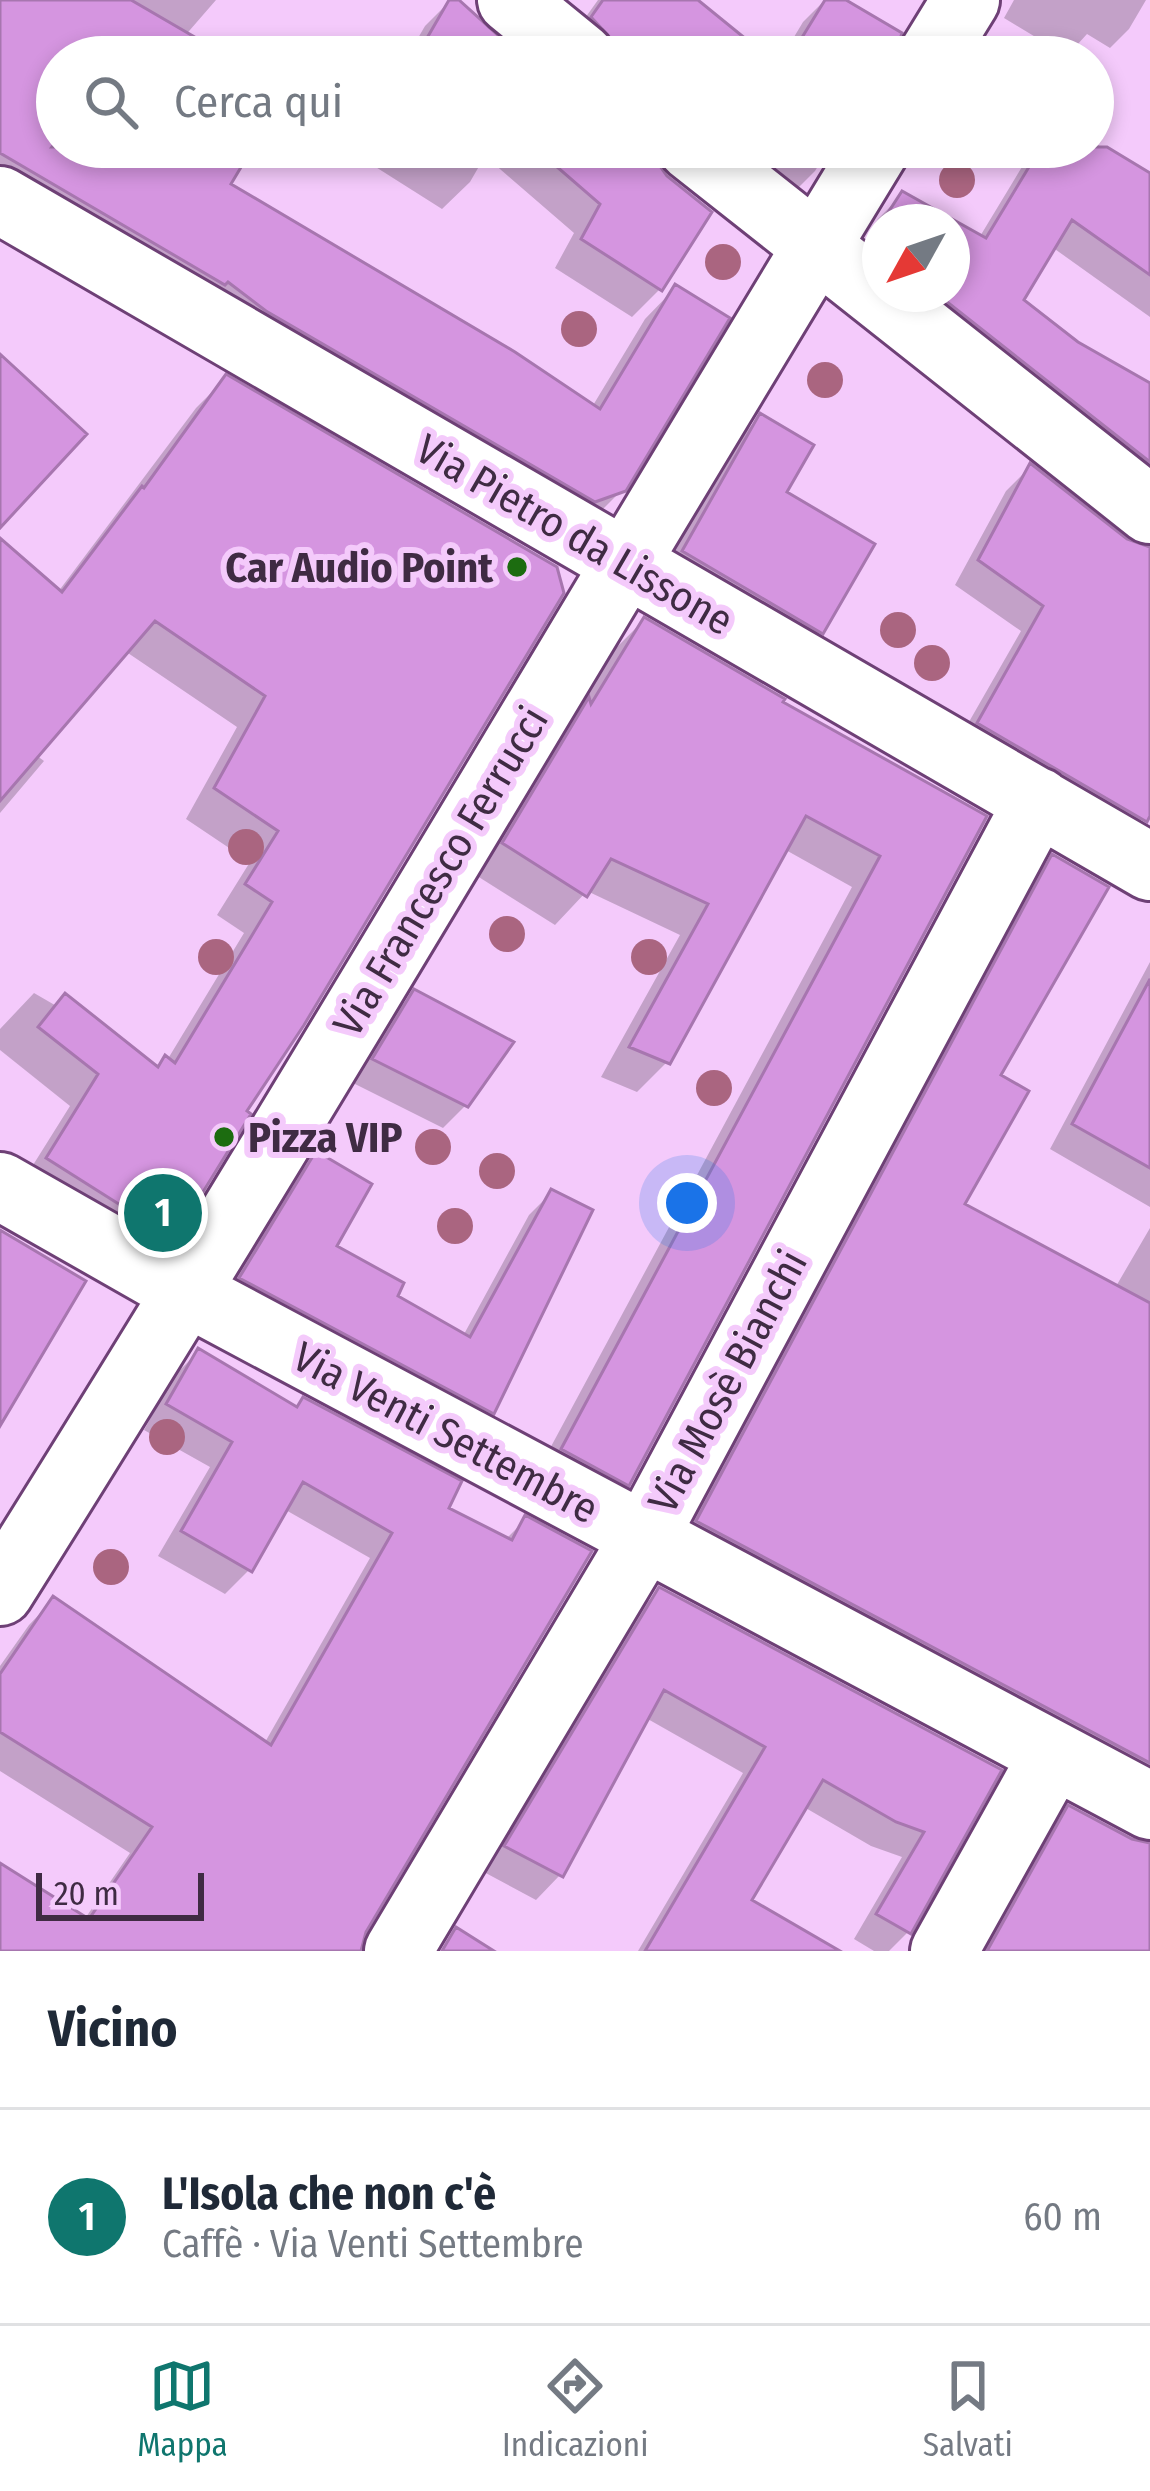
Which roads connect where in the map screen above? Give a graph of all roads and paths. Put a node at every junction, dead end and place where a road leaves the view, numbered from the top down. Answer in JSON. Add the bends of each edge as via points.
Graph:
{"nodes":[{"id":1,"x":511,"y":0,"type":"edge"},
{"id":2,"x":966,"y":0,"type":"edge"},
{"id":3,"x":555,"y":36,"type":"edge"},
{"id":4,"x":944,"y":36,"type":"edge"},
{"id":5,"x":717,"y":168,"type":"edge"},
{"id":6,"x":864,"y":168,"type":"edge"},
{"id":7,"x":0,"y":200,"type":"edge"},
{"id":8,"x":815,"y":248,"type":"junction"},
{"id":9,"x":1150,"y":510,"type":"edge"},
{"id":10,"x":623,"y":563,"type":"junction"},
{"id":11,"x":1038,"y":801,"type":"junction"},
{"id":12,"x":1150,"y":867,"type":"edge"},
{"id":13,"x":0,"y":1186,"type":"edge"},
{"id":14,"x":188,"y":1293,"type":"junction"},
{"id":15,"x":644,"y":1538,"type":"junction"},
{"id":16,"x":0,"y":1592,"type":"edge"},
{"id":17,"x":1052,"y":1757,"type":"junction"},
{"id":18,"x":1150,"y":1806,"type":"edge"},
{"id":19,"x":398,"y":1951,"type":"edge"},
{"id":20,"x":944,"y":1951,"type":"edge"}],
"edges":[{"from":1,"to":3,"type":"street"},
{"from":2,"to":4,"type":"street"},
{"from":5,"to":8,"type":"street"},
{"from":6,"to":8,"type":"street","name":"Via Francesco Ferrucci"},
{"from":7,"to":10,"type":"street","name":"Via Pietro da Lissone"},
{"from":8,"to":9,"type":"street"},
{"from":8,"to":10,"type":"street","name":"Via Francesco Ferrucci"},
{"from":10,"to":11,"type":"street","name":"Via Pietro da Lissone"},
{"from":10,"to":14,"type":"street","name":"Via Francesco Ferrucci"},
{"from":11,"to":12,"type":"street","name":"Via Pietro da Lissone"},
{"from":11,"to":15,"type":"street","name":"Via Mosè Bianchi"},
{"from":13,"to":14,"type":"street","name":"Via Venti Settembre"},
{"from":14,"to":15,"type":"street","name":"Via Venti Settembre"},
{"from":14,"to":16,"type":"street","name":"Via Francesco Ferrucci"},
{"from":15,"to":17,"type":"street","name":"Via Venti Settembre"},
{"from":15,"to":19,"type":"street","name":"Via Mosè Bianchi"},
{"from":17,"to":18,"type":"street","name":"Via Venti Settembre"},
{"from":17,"to":20,"type":"street"}]}
